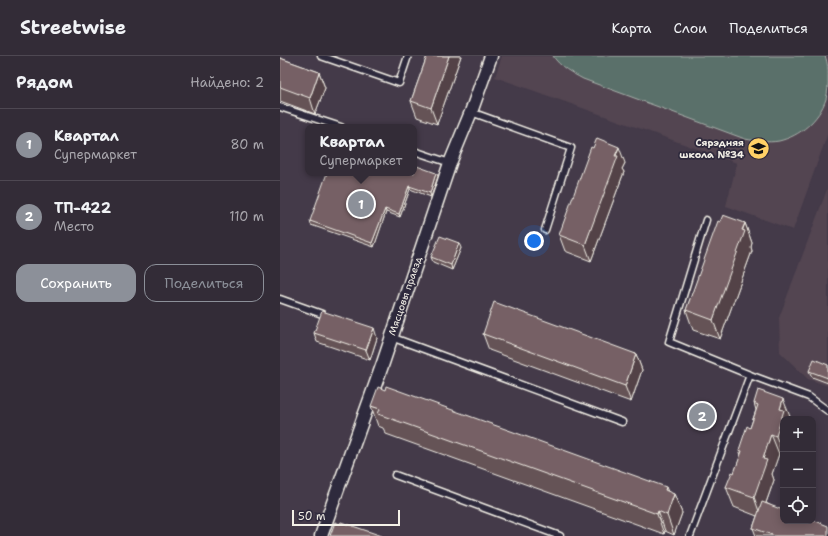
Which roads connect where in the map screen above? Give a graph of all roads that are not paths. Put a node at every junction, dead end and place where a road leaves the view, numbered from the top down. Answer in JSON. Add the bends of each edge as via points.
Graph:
{"nodes":[{"id":1,"x":321,"y":56,"type":"edge"},
{"id":2,"x":408,"y":56,"type":"edge"},
{"id":3,"x":491,"y":56,"type":"edge"},
{"id":4,"x":280,"y":107,"type":"edge"},
{"id":5,"x":471,"y":112,"type":"junction"},
{"id":6,"x":332,"y":124,"type":"edge"},
{"id":7,"x":417,"y":152,"type":"edge"},
{"id":8,"x":450,"y":162,"type":"junction"},
{"id":9,"x":706,"y":220,"type":"dead end"},
{"id":10,"x":545,"y":230,"type":"dead end"},
{"id":11,"x":280,"y":299,"type":"edge"},
{"id":12,"x":322,"y":314,"type":"edge"},
{"id":13,"x":391,"y":337,"type":"junction"},
{"id":14,"x":750,"y":375,"type":"junction"},
{"id":15,"x":828,"y":411,"type":"edge"},
{"id":16,"x":622,"y":422,"type":"dead end"},
{"id":17,"x":395,"y":475,"type":"dead end"},
{"id":18,"x":321,"y":536,"type":"edge"},
{"id":19,"x":560,"y":536,"type":"edge"},
{"id":20,"x":690,"y":536,"type":"edge"}],
"edges":[{"from":1,"to":2,"type":"lane","via":[[399,83]]},
{"from":3,"to":5,"type":"street","name":"Мясцовы праезд"},
{"from":4,"to":6,"type":"lane"},
{"from":5,"to":8,"type":"street","name":"Мясцовы праезд"},
{"from":5,"to":10,"type":"lane","via":[[571,148]]},
{"from":7,"to":8,"type":"lane"},
{"from":8,"to":13,"type":"street","name":"Мясцовы праезд"},
{"from":9,"to":14,"type":"lane","via":[[669,342]]},
{"from":11,"to":12,"type":"lane"},
{"from":13,"to":16,"type":"lane"},
{"from":13,"to":18,"type":"street","name":"Мясцовы праезд"},
{"from":14,"to":15,"type":"lane","via":[[808,397]]},
{"from":14,"to":20,"type":"lane"},
{"from":17,"to":19,"type":"lane"}]}
